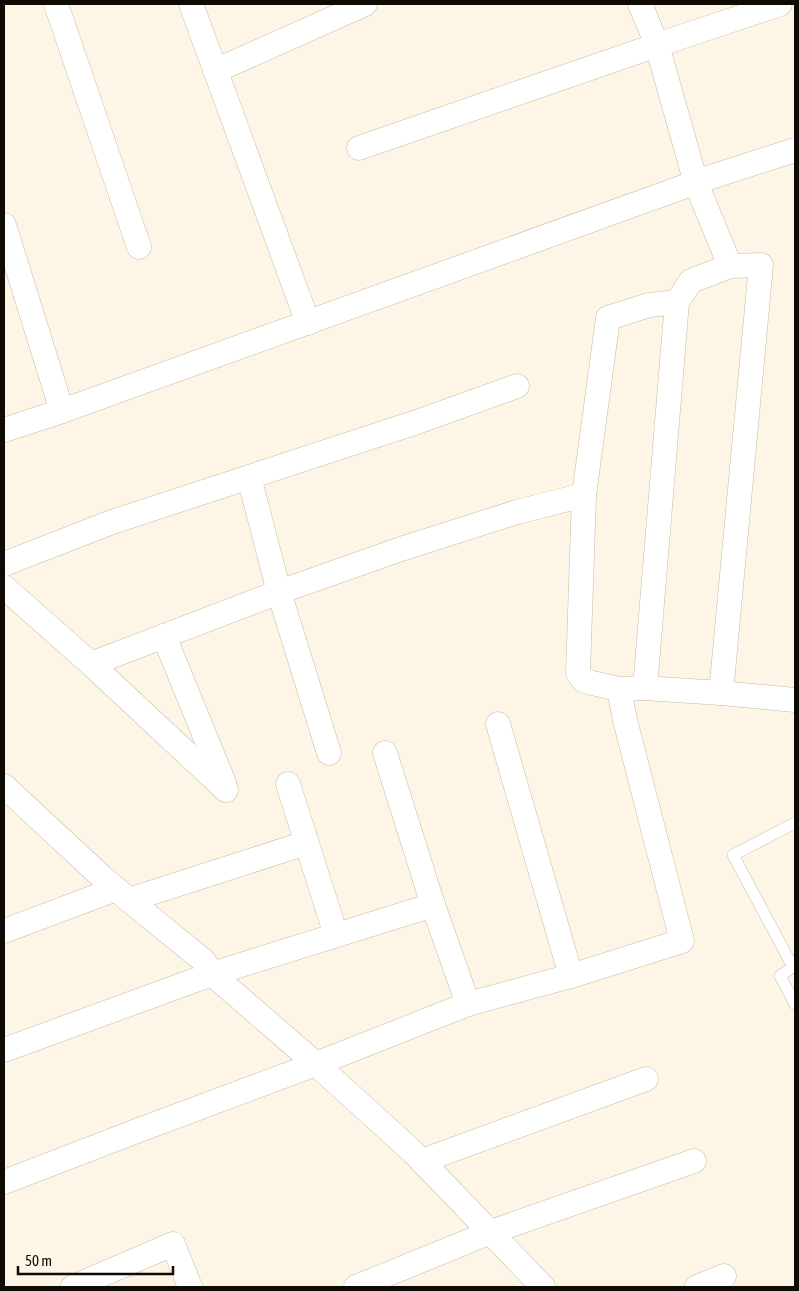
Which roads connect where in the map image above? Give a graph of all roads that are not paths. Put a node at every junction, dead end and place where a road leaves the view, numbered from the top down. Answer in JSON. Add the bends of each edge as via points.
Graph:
{"nodes":[{"id":1,"x":56,"y":4,"type":"edge"},
{"id":2,"x":191,"y":4,"type":"edge"},
{"id":3,"x":365,"y":4,"type":"edge"},
{"id":4,"x":640,"y":4,"type":"edge"},
{"id":5,"x":780,"y":4,"type":"edge"},
{"id":6,"x":657,"y":45,"type":"junction"},
{"id":7,"x":215,"y":71,"type":"junction"},
{"id":8,"x":359,"y":148,"type":"dead end"},
{"id":9,"x":795,"y":150,"type":"edge"},
{"id":10,"x":696,"y":183,"type":"junction"},
{"id":11,"x":4,"y":225,"type":"edge"},
{"id":12,"x":140,"y":247,"type":"dead end"},
{"id":13,"x":730,"y":266,"type":"junction"},
{"id":14,"x":677,"y":302,"type":"junction"},
{"id":15,"x":308,"y":323,"type":"junction"},
{"id":16,"x":517,"y":386,"type":"dead end"},
{"id":17,"x":62,"y":411,"type":"junction"},
{"id":18,"x":4,"y":430,"type":"edge"},
{"id":19,"x":249,"y":477,"type":"junction"},
{"id":20,"x":584,"y":495,"type":"junction"},
{"id":21,"x":4,"y":564,"type":"edge"},
{"id":22,"x":4,"y":587,"type":"edge"},
{"id":23,"x":279,"y":592,"type":"junction"},
{"id":24,"x":164,"y":636,"type":"junction"},
{"id":25,"x":92,"y":664,"type":"junction"},
{"id":26,"x":645,"y":688,"type":"junction"},
{"id":27,"x":619,"y":689,"type":"junction"},
{"id":28,"x":721,"y":693,"type":"junction"},
{"id":29,"x":795,"y":700,"type":"edge"},
{"id":30,"x":498,"y":724,"type":"dead end"},
{"id":31,"x":329,"y":753,"type":"dead end"},
{"id":32,"x":385,"y":753,"type":"dead end"},
{"id":33,"x":288,"y":784,"type":"dead end"},
{"id":34,"x":4,"y":786,"type":"edge"},
{"id":35,"x":795,"y":822,"type":"edge"},
{"id":36,"x":306,"y":843,"type":"junction"},
{"id":37,"x":122,"y":895,"type":"junction"},
{"id":38,"x":433,"y":905,"type":"junction"},
{"id":39,"x":4,"y":931,"type":"edge"},
{"id":40,"x":336,"y":935,"type":"junction"},
{"id":41,"x":794,"y":966,"type":"edge"},
{"id":42,"x":212,"y":974,"type":"junction"},
{"id":43,"x":571,"y":976,"type":"junction"},
{"id":44,"x":468,"y":1004,"type":"junction"},
{"id":45,"x":795,"y":1004,"type":"edge"},
{"id":46,"x":4,"y":1050,"type":"edge"},
{"id":47,"x":316,"y":1064,"type":"junction"},
{"id":48,"x":646,"y":1079,"type":"dead end"},
{"id":49,"x":422,"y":1161,"type":"junction"},
{"id":50,"x":694,"y":1161,"type":"dead end"},
{"id":51,"x":4,"y":1182,"type":"edge"},
{"id":52,"x":491,"y":1232,"type":"junction"},
{"id":53,"x":724,"y":1276,"type":"dead end"},
{"id":54,"x":73,"y":1287,"type":"edge"},
{"id":55,"x":190,"y":1287,"type":"edge"},
{"id":56,"x":356,"y":1287,"type":"edge"},
{"id":57,"x":543,"y":1287,"type":"edge"},
{"id":58,"x":697,"y":1287,"type":"edge"}],
"edges":[{"from":1,"to":12,"type":"street"},
{"from":2,"to":7,"type":"street"},
{"from":3,"to":7,"type":"street"},
{"from":4,"to":6,"type":"street"},
{"from":5,"to":6,"type":"street"},
{"from":6,"to":8,"type":"street"},
{"from":6,"to":10,"type":"street"},
{"from":7,"to":15,"type":"street"},
{"from":9,"to":10,"type":"street"},
{"from":10,"to":13,"type":"street"},
{"from":10,"to":15,"type":"street"},
{"from":11,"to":17,"type":"street"},
{"from":13,"to":14,"type":"street","via":[[691,281]]},
{"from":13,"to":28,"type":"street","via":[[761,266]]},
{"from":14,"to":20,"type":"street","via":[[649,305],[608,318]]},
{"from":14,"to":26,"type":"street"},
{"from":15,"to":17,"type":"street"},
{"from":16,"to":19,"type":"street"},
{"from":17,"to":18,"type":"street"},
{"from":19,"to":21,"type":"street","via":[[112,522]]},
{"from":19,"to":23,"type":"street"},
{"from":20,"to":23,"type":"street","via":[[517,512]]},
{"from":20,"to":27,"type":"street","via":[[578,674],[583,680]]},
{"from":22,"to":25,"type":"street"},
{"from":23,"to":24,"type":"street"},
{"from":23,"to":31,"type":"street"},
{"from":24,"to":25,"type":"street"},
{"from":24,"to":25,"type":"street","via":[[226,790]]},
{"from":26,"to":27,"type":"street"},
{"from":26,"to":28,"type":"street"},
{"from":27,"to":43,"type":"street","via":[[682,941]]},
{"from":28,"to":29,"type":"street"},
{"from":30,"to":43,"type":"street"},
{"from":32,"to":38,"type":"street"},
{"from":33,"to":36,"type":"street"},
{"from":34,"to":37,"type":"street"},
{"from":35,"to":41,"type":"lane","via":[[733,855]]},
{"from":36,"to":37,"type":"street"},
{"from":36,"to":40,"type":"street"},
{"from":37,"to":39,"type":"street"},
{"from":37,"to":42,"type":"street","via":[[204,961]]},
{"from":38,"to":40,"type":"street"},
{"from":38,"to":44,"type":"street"},
{"from":40,"to":42,"type":"street"},
{"from":41,"to":45,"type":"lane","via":[[780,976]]},
{"from":42,"to":46,"type":"street"},
{"from":42,"to":47,"type":"street"},
{"from":43,"to":44,"type":"street"},
{"from":44,"to":47,"type":"street"},
{"from":47,"to":49,"type":"street"},
{"from":47,"to":51,"type":"street"},
{"from":48,"to":49,"type":"street"},
{"from":49,"to":52,"type":"street"},
{"from":50,"to":52,"type":"street"},
{"from":52,"to":56,"type":"street"},
{"from":52,"to":57,"type":"street"},
{"from":53,"to":58,"type":"street"},
{"from":54,"to":55,"type":"street","via":[[173,1244]]}]}
